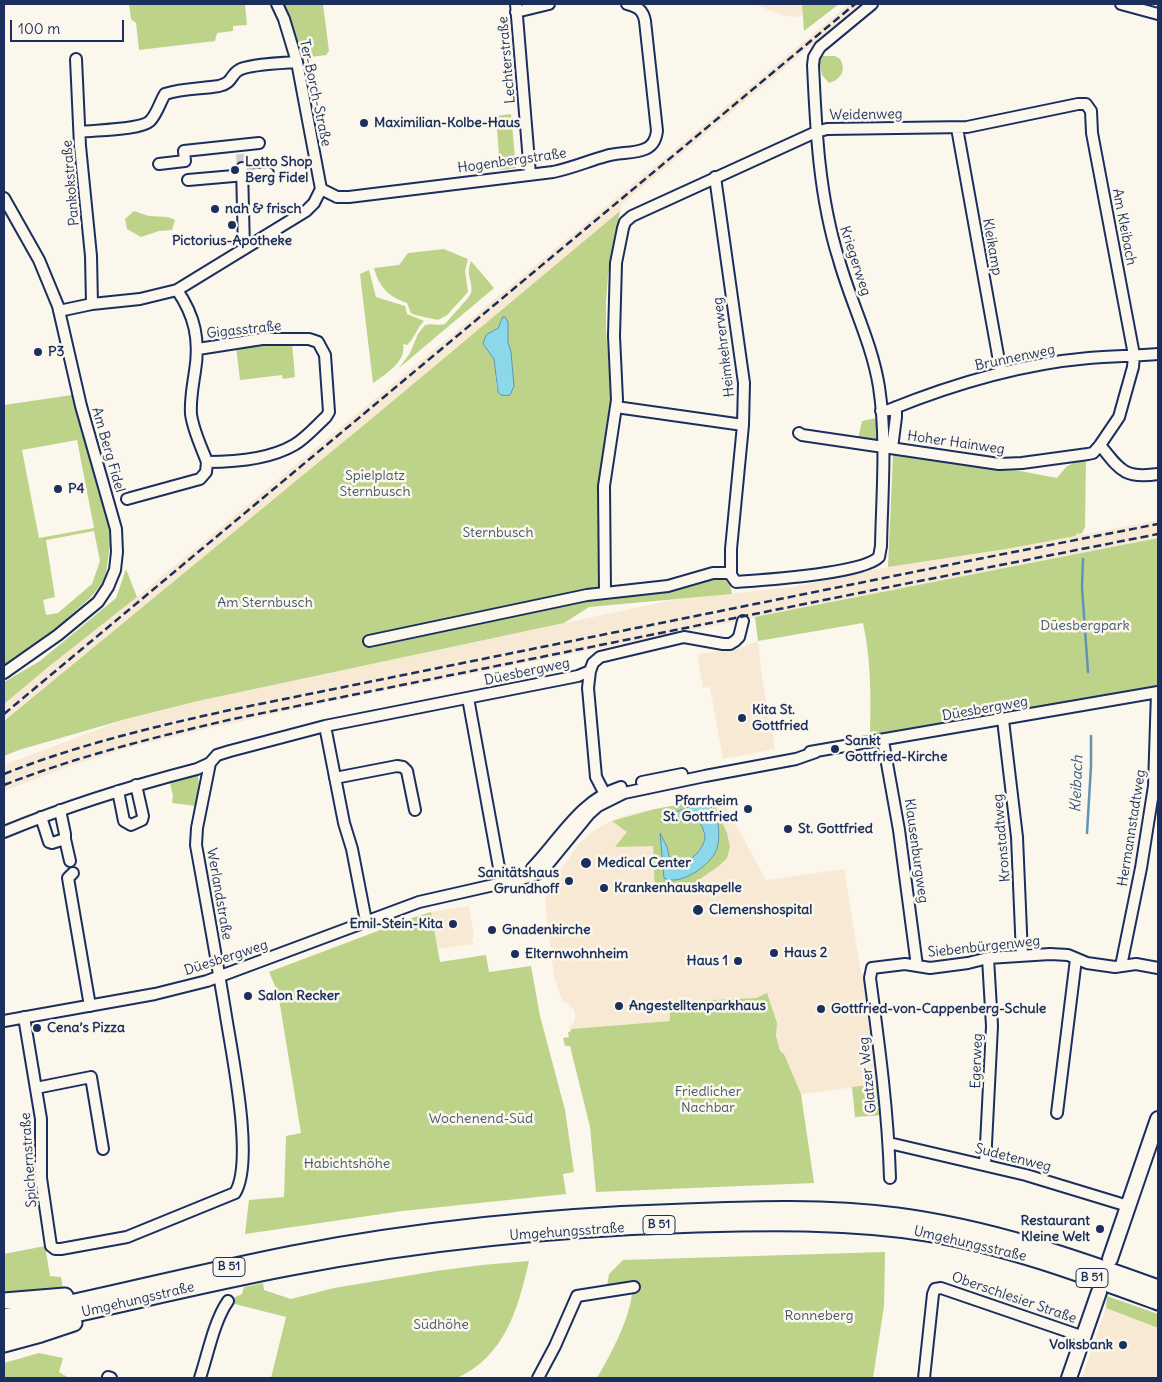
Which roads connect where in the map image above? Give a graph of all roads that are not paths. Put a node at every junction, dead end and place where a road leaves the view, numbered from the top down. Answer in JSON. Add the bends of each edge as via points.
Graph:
{"nodes":[{"id":1,"x":277,"y":4,"type":"edge"},
{"id":2,"x":550,"y":4,"type":"edge"},
{"id":3,"x":627,"y":4,"type":"edge"},
{"id":4,"x":872,"y":4,"type":"edge"},
{"id":5,"x":1121,"y":4,"type":"edge"},
{"id":6,"x":516,"y":8,"type":"edge"},
{"id":7,"x":1158,"y":14,"type":"edge"},
{"id":8,"x":76,"y":59,"type":"dead end"},
{"id":9,"x":296,"y":62,"type":"junction"},
{"id":10,"x":1086,"y":104,"type":"joint"},
{"id":11,"x":956,"y":128,"type":"junction"},
{"id":12,"x":80,"y":132,"type":"junction"},
{"id":13,"x":816,"y":132,"type":"junction"},
{"id":14,"x":258,"y":143,"type":"dead end"},
{"id":15,"x":159,"y":164,"type":"dead end"},
{"id":16,"x":242,"y":171,"type":"junction"},
{"id":17,"x":268,"y":173,"type":"dead end"},
{"id":18,"x":530,"y":174,"type":"junction"},
{"id":19,"x":715,"y":177,"type":"junction"},
{"id":20,"x":188,"y":180,"type":"dead end"},
{"id":21,"x":321,"y":189,"type":"junction"},
{"id":22,"x":4,"y":198,"type":"edge"},
{"id":23,"x":244,"y":249,"type":"junction"},
{"id":24,"x":177,"y":290,"type":"junction"},
{"id":25,"x":92,"y":304,"type":"junction"},
{"id":26,"x":59,"y":311,"type":"junction"},
{"id":27,"x":198,"y":349,"type":"junction"},
{"id":28,"x":1158,"y":354,"type":"edge"},
{"id":29,"x":1134,"y":355,"type":"junction"},
{"id":30,"x":1001,"y":372,"type":"junction"},
{"id":31,"x":616,"y":407,"type":"junction"},
{"id":32,"x":896,"y":407,"type":"junction"},
{"id":33,"x":881,"y":411,"type":"junction"},
{"id":34,"x":743,"y":425,"type":"junction"},
{"id":35,"x":799,"y":433,"type":"dead end"},
{"id":36,"x":1100,"y":445,"type":"junction"},
{"id":37,"x":887,"y":447,"type":"junction"},
{"id":38,"x":207,"y":462,"type":"junction"},
{"id":39,"x":1158,"y":474,"type":"edge"},
{"id":40,"x":127,"y":499,"type":"dead end"},
{"id":41,"x":731,"y":575,"type":"junction"},
{"id":42,"x":605,"y":592,"type":"junction"},
{"id":43,"x":743,"y":621,"type":"dead end"},
{"id":44,"x":370,"y":640,"type":"dead end"},
{"id":45,"x":590,"y":671,"type":"junction"},
{"id":46,"x":4,"y":673,"type":"edge"},
{"id":47,"x":1158,"y":692,"type":"edge"},
{"id":48,"x":468,"y":698,"type":"junction"},
{"id":49,"x":1003,"y":720,"type":"junction"},
{"id":50,"x":325,"y":726,"type":"junction"},
{"id":51,"x":883,"y":741,"type":"junction"},
{"id":52,"x":210,"y":763,"type":"junction"},
{"id":53,"x":335,"y":778,"type":"junction"},
{"id":54,"x":136,"y":785,"type":"junction"},
{"id":55,"x":118,"y":790,"type":"junction"},
{"id":56,"x":606,"y":797,"type":"junction"},
{"id":57,"x":60,"y":810,"type":"junction"},
{"id":58,"x":415,"y":810,"type":"dead end"},
{"id":59,"x":41,"y":817,"type":"junction"},
{"id":60,"x":4,"y":832,"type":"edge"},
{"id":61,"x":65,"y":839,"type":"junction"},
{"id":62,"x":70,"y":861,"type":"dead end"},
{"id":63,"x":73,"y":873,"type":"dead end"},
{"id":64,"x":502,"y":884,"type":"junction"},
{"id":65,"x":366,"y":921,"type":"junction"},
{"id":66,"x":1022,"y":954,"type":"junction"},
{"id":67,"x":988,"y":958,"type":"junction"},
{"id":68,"x":1076,"y":959,"type":"junction"},
{"id":69,"x":917,"y":966,"type":"junction"},
{"id":70,"x":1121,"y":966,"type":"junction"},
{"id":71,"x":1158,"y":968,"type":"edge"},
{"id":72,"x":871,"y":970,"type":"joint"},
{"id":73,"x":220,"y":976,"type":"junction"},
{"id":74,"x":90,"y":1006,"type":"junction"},
{"id":75,"x":24,"y":1017,"type":"junction"},
{"id":76,"x":4,"y":1021,"type":"edge"},
{"id":77,"x":36,"y":1088,"type":"junction"},
{"id":78,"x":1057,"y":1113,"type":"dead end"},
{"id":79,"x":1158,"y":1120,"type":"edge"},
{"id":80,"x":889,"y":1142,"type":"junction"},
{"id":81,"x":103,"y":1148,"type":"dead end"},
{"id":82,"x":985,"y":1164,"type":"junction"},
{"id":83,"x":890,"y":1178,"type":"dead end"},
{"id":84,"x":235,"y":1194,"type":"joint"},
{"id":85,"x":1128,"y":1206,"type":"junction"},
{"id":86,"x":1110,"y":1259,"type":"dead end"},
{"id":87,"x":1129,"y":1278,"type":"junction"},
{"id":88,"x":1158,"y":1284,"type":"edge"},
{"id":89,"x":634,"y":1287,"type":"dead end"},
{"id":90,"x":1158,"y":1288,"type":"edge"},
{"id":91,"x":1098,"y":1292,"type":"dead end"},
{"id":92,"x":118,"y":1299,"type":"junction"},
{"id":93,"x":4,"y":1300,"type":"edge"},
{"id":94,"x":228,"y":1301,"type":"dead end"},
{"id":95,"x":1158,"y":1302,"type":"edge"},
{"id":96,"x":4,"y":1316,"type":"edge"},
{"id":97,"x":4,"y":1329,"type":"edge"},
{"id":98,"x":1084,"y":1337,"type":"junction"},
{"id":99,"x":4,"y":1344,"type":"edge"},
{"id":100,"x":200,"y":1378,"type":"edge"},
{"id":101,"x":538,"y":1378,"type":"edge"},
{"id":102,"x":924,"y":1378,"type":"edge"},
{"id":103,"x":1069,"y":1378,"type":"edge"}],
"edges":[{"from":1,"to":9,"type":"street","name":"Ter-Borch-Straße"},
{"from":2,"to":6,"type":"street"},
{"from":3,"to":18,"type":"street","name":"Hogenbergstraße","via":[[637,6],[644,15],[656,138],[644,150],[606,156],[570,169]]},
{"from":4,"to":13,"type":"street","name":"Kriegerweg","via":[[814,57]]},
{"from":5,"to":7,"type":"street"},
{"from":6,"to":18,"type":"street","name":"Lechterstraße"},
{"from":8,"to":12,"type":"street","name":"Pankokstraße"},
{"from":9,"to":12,"type":"street","via":[[239,70],[230,82],[220,86],[165,94],[154,116],[139,126]]},
{"from":9,"to":21,"type":"street","name":"Ter-Borch-Straße"},
{"from":10,"to":11,"type":"street","name":"Weidenweg"},
{"from":10,"to":29,"type":"street","name":"Am Kleibach","via":[[1091,111]]},
{"from":11,"to":13,"type":"street","name":"Weidenweg","via":[[827,129]]},
{"from":11,"to":30,"type":"street","name":"Kleikamp"},
{"from":12,"to":25,"type":"street","name":"Pankokstraße"},
{"from":13,"to":19,"type":"street","name":"Weidenweg"},
{"from":13,"to":33,"type":"street","name":"Kriegerweg","via":[[826,211],[839,261],[866,336],[879,387]]},
{"from":14,"to":15,"type":"street","via":[[241,149],[184,151],[185,161]]},
{"from":16,"to":17,"type":"street"},
{"from":16,"to":20,"type":"street"},
{"from":16,"to":23,"type":"street"},
{"from":18,"to":21,"type":"street","name":"Hogenbergstraße","via":[[349,197],[336,197]]},
{"from":19,"to":31,"type":"street","name":"Weidenweg","via":[[625,222],[616,263]]},
{"from":19,"to":34,"type":"street","name":"Heimkehrerweg","via":[[744,383]]},
{"from":21,"to":23,"type":"street","via":[[306,210]]},
{"from":22,"to":26,"type":"street","name":"Am Berg Fidel","via":[[39,260]]},
{"from":23,"to":24,"type":"street"},
{"from":24,"to":25,"type":"street","via":[[140,299]]},
{"from":24,"to":27,"type":"street","via":[[191,314]]},
{"from":25,"to":26,"type":"street"},
{"from":26,"to":46,"type":"street","name":"Am Berg Fidel","via":[[80,406],[116,529],[116,561],[108,587],[98,602]]},
{"from":27,"to":38,"type":"street","via":[[191,414]]},
{"from":27,"to":38,"type":"street","name":"Gigasstraße","via":[[262,339],[309,339],[318,342],[325,355],[329,406],[326,417],[287,449],[243,460]]},
{"from":28,"to":29,"type":"street","name":"Brunnenweg"},
{"from":29,"to":30,"type":"street","name":"Brunnenweg","via":[[1088,358]]},
{"from":29,"to":36,"type":"street","name":"Hoher Hainweg","via":[[1120,417]]},
{"from":30,"to":32,"type":"street","name":"Brunnenweg"},
{"from":31,"to":34,"type":"street"},
{"from":31,"to":42,"type":"street","via":[[604,486]]},
{"from":32,"to":33,"type":"street","name":"Brunnenweg"},
{"from":32,"to":37,"type":"street"},
{"from":33,"to":37,"type":"street","name":"Kriegerweg"},
{"from":34,"to":41,"type":"street","name":"Heimkehrerweg"},
{"from":35,"to":37,"type":"street","name":"Hoher Hainweg"},
{"from":36,"to":37,"type":"street","name":"Hoher Hainweg","via":[[1093,453],[1016,464]]},
{"from":36,"to":39,"type":"street","via":[[1124,472],[1145,476]]},
{"from":37,"to":41,"type":"street","name":"Kriegerweg","via":[[881,551],[874,562],[794,577],[736,582]]},
{"from":38,"to":40,"type":"street","via":[[206,472],[200,479]]},
{"from":41,"to":42,"type":"street","via":[[714,573],[668,586]]},
{"from":42,"to":44,"type":"street"},
{"from":43,"to":45,"type":"street","via":[[740,637],[730,644],[684,638],[600,657]]},
{"from":45,"to":48,"type":"street","name":"Düesbergweg"},
{"from":45,"to":56,"type":"street","via":[[588,688],[596,777]]},
{"from":47,"to":49,"type":"street","name":"Düesbergweg"},
{"from":47,"to":70,"type":"street","name":"Hermannstadtweg","via":[[1154,786]]},
{"from":48,"to":50,"type":"street","name":"Düesbergweg"},
{"from":48,"to":64,"type":"street","name":"Düesbergweg"},
{"from":49,"to":51,"type":"street","name":"Düesbergweg"},
{"from":49,"to":66,"type":"street","name":"Kronstadtweg","via":[[1017,837]]},
{"from":50,"to":52,"type":"street","name":"Düesbergweg","via":[[217,755]]},
{"from":50,"to":53,"type":"street"},
{"from":51,"to":56,"type":"street","name":"Düesbergweg","via":[[795,753],[668,777],[620,788]]},
{"from":51,"to":69,"type":"street","name":"Klausenburgweg","via":[[899,830]]},
{"from":52,"to":54,"type":"street"},
{"from":52,"to":73,"type":"street","name":"Werlandstraße","via":[[196,845]]},
{"from":53,"to":58,"type":"street","via":[[403,767],[408,771]]},
{"from":53,"to":65,"type":"street"},
{"from":54,"to":55,"type":"street"},
{"from":54,"to":55,"type":"street","via":[[143,816],[139,823],[124,821]]},
{"from":55,"to":57,"type":"street"},
{"from":56,"to":64,"type":"street","name":"Düesbergweg","via":[[583,808],[532,868],[529,877]]},
{"from":57,"to":59,"type":"street"},
{"from":57,"to":61,"type":"street"},
{"from":59,"to":60,"type":"street"},
{"from":59,"to":61,"type":"street","via":[[48,842]]},
{"from":61,"to":62,"type":"street"},
{"from":63,"to":74,"type":"street","via":[[68,878]]},
{"from":64,"to":65,"type":"street","name":"Düesbergweg","via":[[437,897]]},
{"from":65,"to":73,"type":"street","name":"Düesbergweg"},
{"from":66,"to":67,"type":"street","name":"Siebenbürgenweg"},
{"from":66,"to":68,"type":"street","name":"Siebenbürgenweg","via":[[1065,954]]},
{"from":67,"to":69,"type":"street","name":"Siebenbürgenweg","via":[[938,967]]},
{"from":67,"to":82,"type":"street","name":"Egerweg","via":[[992,1026]]},
{"from":68,"to":70,"type":"street","name":"Siebenbürgenweg"},
{"from":68,"to":78,"type":"street"},
{"from":69,"to":72,"type":"street","name":"Siebenbürgenweg","via":[[905,964]]},
{"from":70,"to":71,"type":"street","name":"Siebenbürgenweg","via":[[1136,964]]},
{"from":72,"to":80,"type":"street","name":"Glatzer Weg"},
{"from":73,"to":74,"type":"street","name":"Düesbergweg","via":[[155,994]]},
{"from":73,"to":84,"type":"street","name":"Werlandstraße","via":[[242,1127],[243,1160],[240,1186]]},
{"from":74,"to":75,"type":"street","name":"Düesbergweg"},
{"from":75,"to":76,"type":"street","name":"Düesbergweg"},
{"from":75,"to":77,"type":"street","name":"Spichernstraße"},
{"from":77,"to":81,"type":"street","via":[[91,1077]]},
{"from":77,"to":84,"type":"street","name":"Spichernstraße","via":[[41,1119],[41,1178],[51,1246],[55,1249],[127,1237]]},
{"from":79,"to":85,"type":"main road"},
{"from":80,"to":82,"type":"street","name":"Sudetenweg"},
{"from":80,"to":83,"type":"street","name":"Glatzer Weg"},
{"from":82,"to":85,"type":"street","name":"Sudetenweg"},
{"from":85,"to":86,"type":"main road"},
{"from":87,"to":88,"type":"highway"},
{"from":87,"to":90,"type":"highway","number":"B 51"},
{"from":87,"to":92,"type":"highway","name":"Umgehungsstraße","number":"B 51","via":[[1032,1245],[949,1224],[854,1212],[771,1210],[596,1216],[417,1234],[287,1255]]},
{"from":89,"to":101,"type":"street","via":[[577,1296]]},
{"from":91,"to":98,"type":"main road"},
{"from":92,"to":93,"type":"highway"},
{"from":92,"to":95,"type":"highway","name":"Umgehungsstraße","number":"B 51","via":[[293,1266],[436,1244],[594,1229],[773,1222],[869,1226],[970,1241],[1041,1261]]},
{"from":92,"to":96,"type":"highway","name":"Umgehungsstraße","number":"B 51"},
{"from":92,"to":97,"type":"highway","name":"Umgehungsstraße","number":"B 51"},
{"from":92,"to":99,"type":"highway","via":[[41,1334]]},
{"from":94,"to":100,"type":"street"},
{"from":98,"to":102,"type":"street","name":"Oberschlesier Straße","via":[[936,1289]]},
{"from":98,"to":103,"type":"main road"}]}
